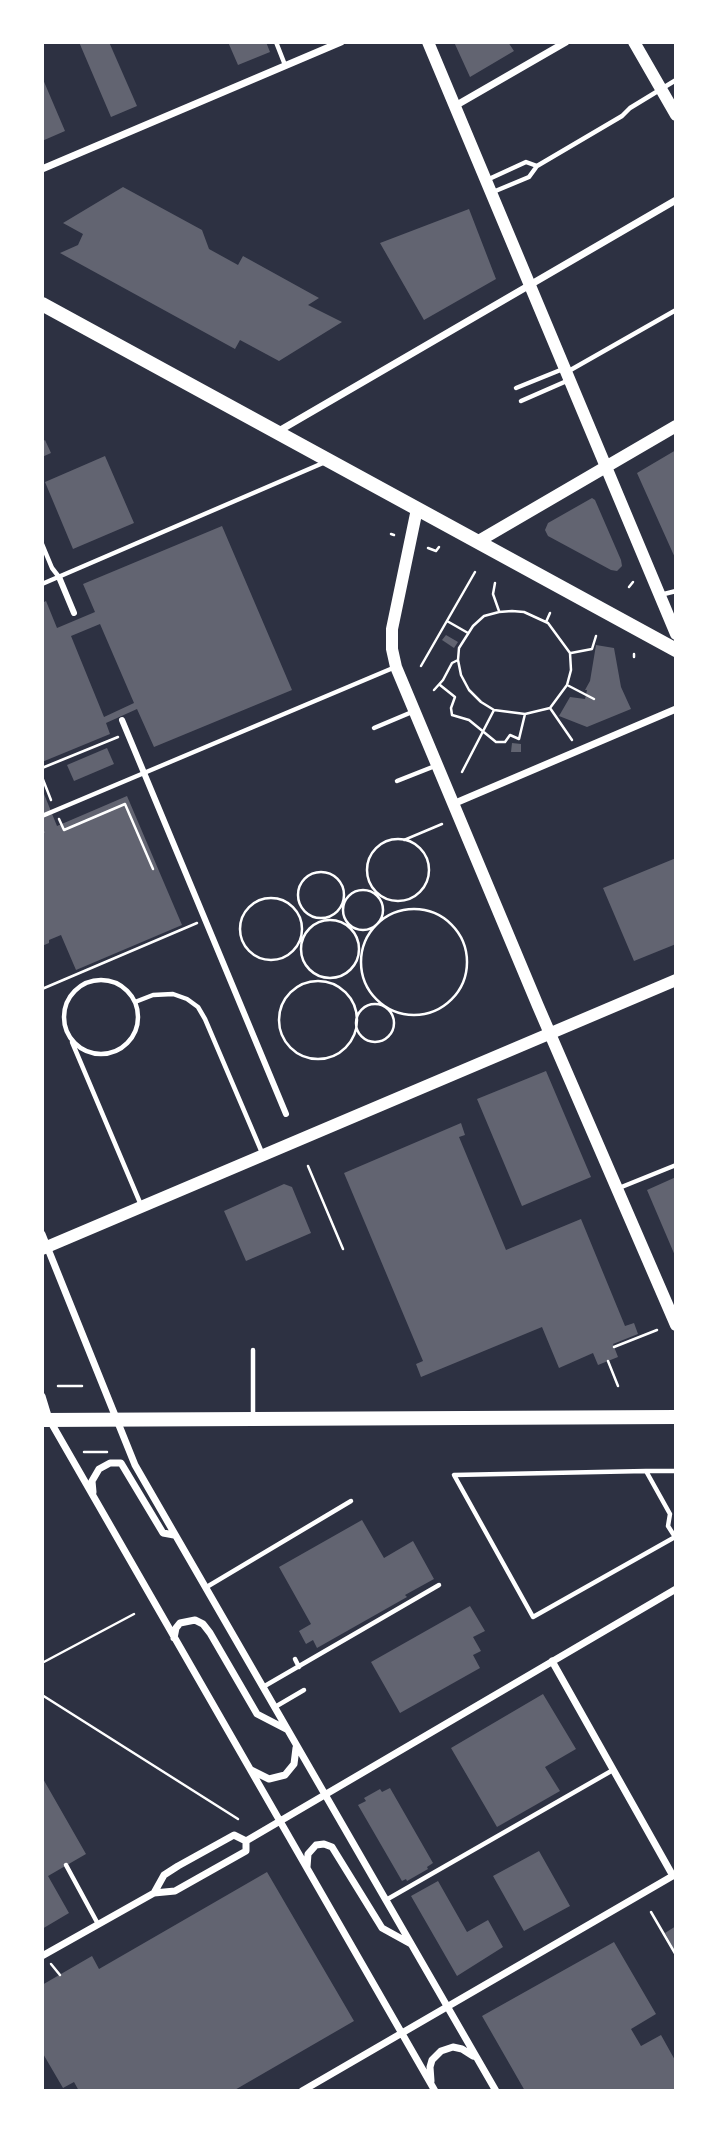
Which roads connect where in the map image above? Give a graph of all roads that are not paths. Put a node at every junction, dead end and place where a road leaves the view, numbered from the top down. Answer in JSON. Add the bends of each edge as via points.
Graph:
{"nodes":[{"id":1,"x":276,"y":42,"type":"edge"},
{"id":2,"x":341,"y":42,"type":"edge"},
{"id":3,"x":428,"y":42,"type":"edge"},
{"id":4,"x":566,"y":42,"type":"edge"},
{"id":5,"x":634,"y":42,"type":"edge"},
{"id":6,"x":285,"y":65,"type":"junction"},
{"id":7,"x":676,"y":80,"type":"edge"},
{"id":8,"x":662,"y":89,"type":"junction"},
{"id":9,"x":454,"y":106,"type":"junction"},
{"id":10,"x":676,"y":115,"type":"edge"},
{"id":11,"x":537,"y":166,"type":"junction"},
{"id":12,"x":42,"y":169,"type":"edge"},
{"id":13,"x":488,"y":186,"type":"junction"},
{"id":14,"x":676,"y":200,"type":"edge"},
{"id":15,"x":530,"y":286,"type":"junction"},
{"id":16,"x":42,"y":304,"type":"edge"},
{"id":17,"x":676,"y":310,"type":"edge"},
{"id":18,"x":566,"y":374,"type":"junction"},
{"id":19,"x":516,"y":388,"type":"dead end"},
{"id":20,"x":522,"y":401,"type":"dead end"},
{"id":21,"x":676,"y":426,"type":"edge"},
{"id":22,"x":277,"y":432,"type":"junction"},
{"id":23,"x":327,"y":461,"type":"junction"},
{"id":24,"x":606,"y":467,"type":"junction"},
{"id":25,"x":417,"y":509,"type":"junction"},
{"id":26,"x":477,"y":542,"type":"junction"},
{"id":27,"x":42,"y":544,"type":"edge"},
{"id":28,"x":59,"y":577,"type":"junction"},
{"id":29,"x":42,"y":584,"type":"edge"},
{"id":30,"x":676,"y":591,"type":"edge"},
{"id":31,"x":660,"y":595,"type":"junction"},
{"id":32,"x":75,"y":613,"type":"dead end"},
{"id":33,"x":676,"y":634,"type":"edge"},
{"id":34,"x":676,"y":650,"type":"edge"},
{"id":35,"x":396,"y":667,"type":"junction"},
{"id":36,"x":676,"y":709,"type":"edge"},
{"id":37,"x":414,"y":711,"type":"junction"},
{"id":38,"x":121,"y":720,"type":"dead end"},
{"id":39,"x":374,"y":728,"type":"dead end"},
{"id":40,"x":437,"y":765,"type":"junction"},
{"id":41,"x":144,"y":773,"type":"junction"},
{"id":42,"x":397,"y":781,"type":"dead end"},
{"id":43,"x":453,"y":804,"type":"junction"},
{"id":44,"x":42,"y":816,"type":"edge"},
{"id":45,"x":676,"y":980,"type":"edge"},
{"id":46,"x":135,"y":1002,"type":"junction"},
{"id":47,"x":67,"y":1031,"type":"junction"},
{"id":48,"x":551,"y":1032,"type":"junction"},
{"id":49,"x":286,"y":1114,"type":"dead end"},
{"id":50,"x":264,"y":1156,"type":"junction"},
{"id":51,"x":676,"y":1165,"type":"edge"},
{"id":52,"x":618,"y":1189,"type":"junction"},
{"id":53,"x":142,"y":1207,"type":"junction"},
{"id":54,"x":44,"y":1243,"type":"edge"},
{"id":55,"x":676,"y":1325,"type":"edge"},
{"id":56,"x":253,"y":1350,"type":"dead end"},
{"id":57,"x":42,"y":1396,"type":"edge"},
{"id":58,"x":676,"y":1417,"type":"edge"},
{"id":59,"x":117,"y":1419,"type":"junction"},
{"id":60,"x":253,"y":1419,"type":"junction"},
{"id":61,"x":45,"y":1420,"type":"edge"},
{"id":62,"x":646,"y":1471,"type":"junction"},
{"id":63,"x":676,"y":1471,"type":"edge"},
{"id":64,"x":96,"y":1501,"type":"junction"},
{"id":65,"x":351,"y":1501,"type":"dead end"},
{"id":66,"x":674,"y":1514,"type":"edge"},
{"id":67,"x":174,"y":1535,"type":"junction"},
{"id":68,"x":676,"y":1538,"type":"edge"},
{"id":69,"x":439,"y":1585,"type":"dead end"},
{"id":70,"x":205,"y":1588,"type":"junction"},
{"id":71,"x":676,"y":1589,"type":"edge"},
{"id":72,"x":174,"y":1638,"type":"junction"},
{"id":73,"x":295,"y":1659,"type":"dead end"},
{"id":74,"x":552,"y":1661,"type":"junction"},
{"id":75,"x":299,"y":1667,"type":"junction"},
{"id":76,"x":262,"y":1687,"type":"junction"},
{"id":77,"x":304,"y":1690,"type":"dead end"},
{"id":78,"x":274,"y":1707,"type":"junction"},
{"id":79,"x":286,"y":1729,"type":"junction"},
{"id":80,"x":295,"y":1744,"type":"junction"},
{"id":81,"x":248,"y":1768,"type":"junction"},
{"id":82,"x":613,"y":1770,"type":"junction"},
{"id":83,"x":324,"y":1795,"type":"junction"},
{"id":84,"x":279,"y":1822,"type":"junction"},
{"id":85,"x":246,"y":1841,"type":"junction"},
{"id":86,"x":66,"y":1865,"type":"dead end"},
{"id":87,"x":307,"y":1871,"type":"junction"},
{"id":88,"x":675,"y":1875,"type":"edge"},
{"id":89,"x":154,"y":1893,"type":"junction"},
{"id":90,"x":386,"y":1901,"type":"junction"},
{"id":91,"x":99,"y":1924,"type":"junction"},
{"id":92,"x":411,"y":1945,"type":"junction"},
{"id":93,"x":42,"y":1956,"type":"edge"},
{"id":94,"x":447,"y":2007,"type":"junction"},
{"id":95,"x":401,"y":2034,"type":"junction"},
{"id":96,"x":479,"y":2061,"type":"junction"},
{"id":97,"x":495,"y":2090,"type":"edge"},
{"id":98,"x":302,"y":2091,"type":"edge"},
{"id":99,"x":435,"y":2091,"type":"edge"}],
"edges":[{"from":1,"to":6,"type":"lane"},
{"from":2,"to":6,"type":"street"},
{"from":3,"to":9,"type":"street"},
{"from":4,"to":9,"type":"street"},
{"from":5,"to":8,"type":"street"},
{"from":6,"to":12,"type":"street"},
{"from":7,"to":8,"type":"lane"},
{"from":8,"to":10,"type":"street"},
{"from":8,"to":11,"type":"lane"},
{"from":9,"to":13,"type":"street"},
{"from":11,"to":13,"type":"lane","via":[[529,177]]},
{"from":11,"to":13,"type":"lane","via":[[526,162]]},
{"from":13,"to":15,"type":"street"},
{"from":14,"to":15,"type":"street"},
{"from":15,"to":18,"type":"street"},
{"from":15,"to":22,"type":"street"},
{"from":16,"to":22,"type":"main road"},
{"from":17,"to":18,"type":"lane"},
{"from":18,"to":19,"type":"lane"},
{"from":18,"to":20,"type":"lane"},
{"from":18,"to":24,"type":"street"},
{"from":21,"to":24,"type":"street"},
{"from":22,"to":23,"type":"main road"},
{"from":23,"to":25,"type":"main road"},
{"from":23,"to":28,"type":"lane"},
{"from":24,"to":26,"type":"street"},
{"from":24,"to":31,"type":"street"},
{"from":25,"to":26,"type":"main road"},
{"from":25,"to":35,"type":"street","via":[[393,629]]},
{"from":26,"to":34,"type":"main road"},
{"from":27,"to":28,"type":"lane"},
{"from":28,"to":29,"type":"lane"},
{"from":28,"to":32,"type":"street"},
{"from":30,"to":31,"type":"lane"},
{"from":31,"to":33,"type":"street"},
{"from":35,"to":37,"type":"street"},
{"from":35,"to":41,"type":"lane"},
{"from":36,"to":43,"type":"street"},
{"from":37,"to":39,"type":"lane"},
{"from":37,"to":40,"type":"street"},
{"from":38,"to":41,"type":"street"},
{"from":40,"to":42,"type":"lane"},
{"from":40,"to":43,"type":"street"},
{"from":41,"to":44,"type":"lane"},
{"from":41,"to":49,"type":"street"},
{"from":43,"to":48,"type":"street"},
{"from":45,"to":48,"type":"street"},
{"from":46,"to":47,"type":"lane","via":[[116,983],[84,984],[66,1005]]},
{"from":46,"to":47,"type":"lane","via":[[137,1026],[119,1049],[101,1054],[89,1051]]},
{"from":46,"to":50,"type":"lane","via":[[173,994],[198,1007]]},
{"from":47,"to":53,"type":"lane"},
{"from":48,"to":50,"type":"street"},
{"from":48,"to":52,"type":"street"},
{"from":50,"to":53,"type":"street"},
{"from":51,"to":52,"type":"lane"},
{"from":52,"to":55,"type":"street"},
{"from":53,"to":54,"type":"street"},
{"from":54,"to":59,"type":"street"},
{"from":56,"to":60,"type":"lane"},
{"from":57,"to":61,"type":"street"},
{"from":58,"to":60,"type":"main road"},
{"from":59,"to":60,"type":"main road"},
{"from":59,"to":61,"type":"main road"},
{"from":59,"to":67,"type":"street","via":[[128,1452]]},
{"from":61,"to":64,"type":"street"},
{"from":62,"to":63,"type":"lane"},
{"from":62,"to":66,"type":"lane"},
{"from":62,"to":68,"type":"lane","via":[[454,1475],[533,1616]]},
{"from":64,"to":67,"type":"street","via":[[92,1488],[95,1474],[104,1465],[121,1463],[163,1533]]},
{"from":64,"to":72,"type":"street"},
{"from":65,"to":70,"type":"lane"},
{"from":66,"to":68,"type":"lane","via":[[668,1526]]},
{"from":67,"to":70,"type":"street"},
{"from":69,"to":75,"type":"lane"},
{"from":70,"to":76,"type":"street"},
{"from":71,"to":74,"type":"street"},
{"from":72,"to":79,"type":"street","via":[[180,1623],[195,1620],[202,1624],[257,1714]]},
{"from":72,"to":81,"type":"street"},
{"from":73,"to":75,"type":"lane"},
{"from":74,"to":82,"type":"street"},
{"from":74,"to":83,"type":"street"},
{"from":75,"to":76,"type":"lane"},
{"from":76,"to":78,"type":"street"},
{"from":77,"to":78,"type":"lane"},
{"from":78,"to":79,"type":"street"},
{"from":79,"to":80,"type":"street"},
{"from":80,"to":81,"type":"street","via":[[295,1764],[285,1775],[269,1779]]},
{"from":80,"to":83,"type":"street"},
{"from":81,"to":84,"type":"street"},
{"from":82,"to":88,"type":"street"},
{"from":82,"to":90,"type":"lane"},
{"from":83,"to":84,"type":"street"},
{"from":83,"to":90,"type":"street"},
{"from":84,"to":85,"type":"street"},
{"from":84,"to":87,"type":"street"},
{"from":85,"to":89,"type":"street","via":[[246,1851],[200,1878],[175,1891]]},
{"from":85,"to":89,"type":"street","via":[[234,1835],[164,1875]]},
{"from":86,"to":91,"type":"lane"},
{"from":87,"to":92,"type":"street","via":[[306,1861],[316,1845],[332,1847],[382,1928]]},
{"from":87,"to":95,"type":"street"},
{"from":88,"to":94,"type":"street"},
{"from":89,"to":91,"type":"street"},
{"from":90,"to":92,"type":"street"},
{"from":91,"to":93,"type":"street"},
{"from":92,"to":94,"type":"street"},
{"from":94,"to":95,"type":"street"},
{"from":94,"to":96,"type":"street"},
{"from":95,"to":98,"type":"street"},
{"from":95,"to":99,"type":"street"},
{"from":96,"to":97,"type":"street"},
{"from":96,"to":99,"type":"street","via":[[462,2049],[442,2051],[430,2067]]}]}
